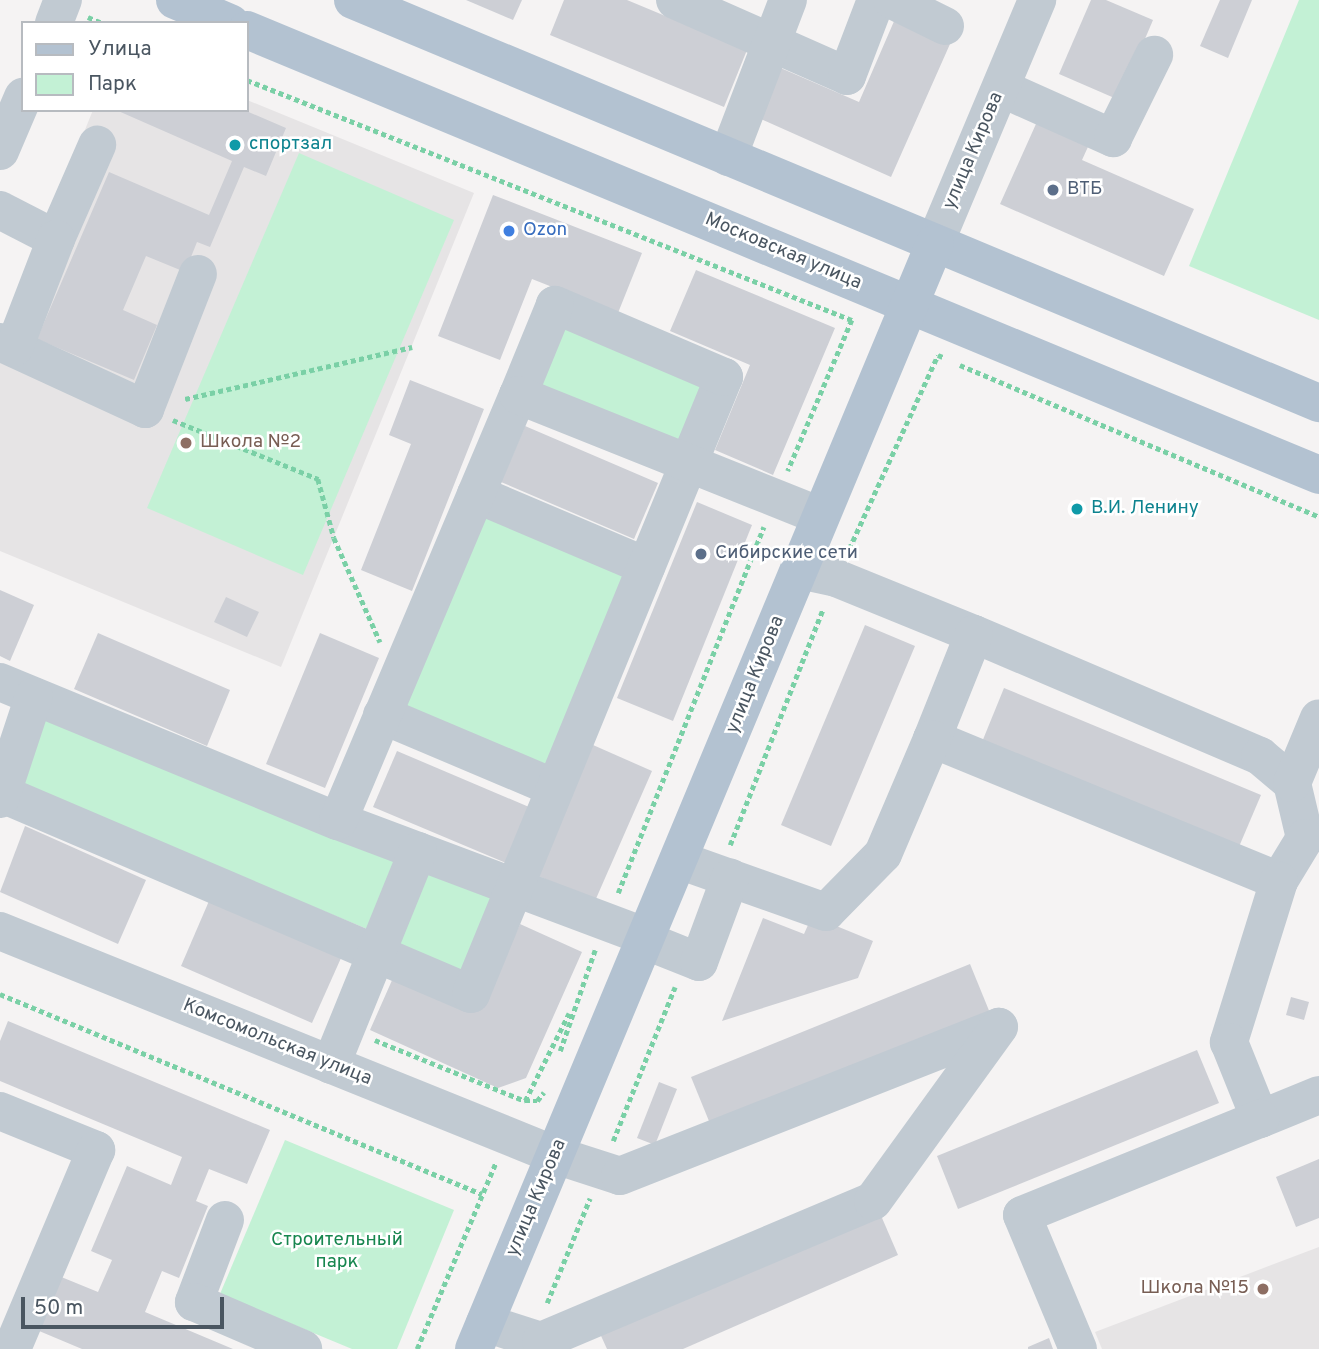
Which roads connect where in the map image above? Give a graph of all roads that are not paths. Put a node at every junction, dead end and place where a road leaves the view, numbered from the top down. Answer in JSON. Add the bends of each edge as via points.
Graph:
{"nodes":[{"id":1,"x":63,"y":0,"type":"edge"},
{"id":2,"x":175,"y":0,"type":"edge"},
{"id":3,"x":353,"y":0,"type":"edge"},
{"id":4,"x":675,"y":0,"type":"edge"},
{"id":5,"x":788,"y":0,"type":"edge"},
{"id":6,"x":876,"y":0,"type":"edge"},
{"id":7,"x":892,"y":0,"type":"edge"},
{"id":8,"x":1037,"y":0,"type":"edge"},
{"id":9,"x":55,"y":21,"type":"edge"},
{"id":10,"x":225,"y":21,"type":"edge"},
{"id":11,"x":945,"y":26,"type":"dead end"},
{"id":12,"x":248,"y":30,"type":"edge"},
{"id":13,"x":770,"y":42,"type":"junction"},
{"id":14,"x":1154,"y":55,"type":"dead end"},
{"id":15,"x":1000,"y":88,"type":"junction"},
{"id":16,"x":21,"y":102,"type":"edge"},
{"id":17,"x":97,"y":145,"type":"dead end"},
{"id":18,"x":0,"y":151,"type":"edge"},
{"id":19,"x":728,"y":157,"type":"junction"},
{"id":20,"x":0,"y":210,"type":"edge"},
{"id":21,"x":56,"y":239,"type":"junction"},
{"id":22,"x":935,"y":243,"type":"junction"},
{"id":23,"x":198,"y":274,"type":"dead end"},
{"id":24,"x":909,"y":304,"type":"junction"},
{"id":25,"x":7,"y":345,"type":"edge"},
{"id":26,"x":518,"y":394,"type":"junction"},
{"id":27,"x":1319,"y":403,"type":"edge"},
{"id":28,"x":688,"y":464,"type":"junction"},
{"id":29,"x":1319,"y":474,"type":"edge"},
{"id":30,"x":476,"y":494,"type":"junction"},
{"id":31,"x":821,"y":516,"type":"junction"},
{"id":32,"x":646,"y":566,"type":"junction"},
{"id":33,"x":799,"y":570,"type":"junction"},
{"id":34,"x":974,"y":634,"type":"junction"},
{"id":35,"x":17,"y":689,"type":"edge"},
{"id":36,"x":382,"y":715,"type":"junction"},
{"id":37,"x":1319,"y":718,"type":"edge"},
{"id":38,"x":932,"y":739,"type":"junction"},
{"id":39,"x":1292,"y":783,"type":"junction"},
{"id":40,"x":555,"y":788,"type":"junction"},
{"id":41,"x":1,"y":795,"type":"edge"},
{"id":42,"x":338,"y":821,"type":"junction"},
{"id":43,"x":1312,"y":840,"type":"edge"},
{"id":44,"x":418,"y":851,"type":"junction"},
{"id":45,"x":679,"y":860,"type":"junction"},
{"id":46,"x":730,"y":878,"type":"junction"},
{"id":47,"x":1279,"y":881,"type":"junction"},
{"id":48,"x":514,"y":887,"type":"junction"},
{"id":49,"x":0,"y":931,"type":"edge"},
{"id":50,"x":645,"y":939,"type":"junction"},
{"id":51,"x":377,"y":954,"type":"junction"},
{"id":52,"x":331,"y":1065,"type":"junction"},
{"id":53,"x":1319,"y":1095,"type":"edge"},
{"id":54,"x":0,"y":1111,"type":"edge"},
{"id":55,"x":1261,"y":1119,"type":"junction"},
{"id":56,"x":555,"y":1155,"type":"junction"},
{"id":57,"x":225,"y":1220,"type":"dead end"},
{"id":58,"x":479,"y":1336,"type":"edge"},
{"id":59,"x":12,"y":1349,"type":"edge"},
{"id":60,"x":303,"y":1349,"type":"edge"},
{"id":61,"x":1077,"y":1349,"type":"edge"}],
"edges":[{"from":1,"to":9,"type":"street"},
{"from":2,"to":10,"type":"main road"},
{"from":3,"to":19,"type":"main road"},
{"from":4,"to":13,"type":"street"},
{"from":5,"to":13,"type":"street"},
{"from":6,"to":13,"type":"street","via":[[848,76]]},
{"from":7,"to":11,"type":"street"},
{"from":8,"to":15,"type":"street","name":"улица Кирова"},
{"from":12,"to":24,"type":"main road","name":"Московская улица"},
{"from":13,"to":19,"type":"street"},
{"from":14,"to":15,"type":"street","via":[[1113,138]]},
{"from":15,"to":22,"type":"street","name":"улица Кирова"},
{"from":16,"to":18,"type":"street"},
{"from":17,"to":21,"type":"street"},
{"from":19,"to":22,"type":"main road"},
{"from":20,"to":21,"type":"street"},
{"from":21,"to":25,"type":"street"},
{"from":22,"to":24,"type":"main road","name":"улица Кирова"},
{"from":22,"to":27,"type":"main road"},
{"from":23,"to":25,"type":"street","via":[[145,408]]},
{"from":24,"to":29,"type":"main road","name":"Московская улица"},
{"from":24,"to":31,"type":"main road","name":"улица Кирова"},
{"from":26,"to":28,"type":"street"},
{"from":26,"to":28,"type":"street","via":[[555,305],[724,377]]},
{"from":26,"to":30,"type":"street"},
{"from":28,"to":31,"type":"street"},
{"from":28,"to":32,"type":"street"},
{"from":30,"to":32,"type":"street"},
{"from":30,"to":36,"type":"street"},
{"from":31,"to":33,"type":"main road","name":"улица Кирова"},
{"from":32,"to":40,"type":"street"},
{"from":33,"to":34,"type":"street","via":[[836,578]]},
{"from":33,"to":45,"type":"main road","name":"улица Кирова"},
{"from":34,"to":38,"type":"street"},
{"from":34,"to":39,"type":"street","via":[[1260,756]]},
{"from":35,"to":41,"type":"street"},
{"from":35,"to":42,"type":"street"},
{"from":36,"to":40,"type":"street"},
{"from":36,"to":42,"type":"street"},
{"from":37,"to":39,"type":"street"},
{"from":38,"to":46,"type":"street","via":[[883,854],[826,912]]},
{"from":38,"to":47,"type":"street"},
{"from":39,"to":43,"type":"street"},
{"from":40,"to":48,"type":"street"},
{"from":41,"to":51,"type":"street"},
{"from":42,"to":44,"type":"street"},
{"from":43,"to":47,"type":"street"},
{"from":44,"to":48,"type":"street"},
{"from":44,"to":51,"type":"street"},
{"from":45,"to":46,"type":"street"},
{"from":45,"to":50,"type":"main road","name":"улица Кирова"},
{"from":46,"to":50,"type":"street","via":[[699,962]]},
{"from":47,"to":55,"type":"street","via":[[1229,1042]]},
{"from":48,"to":50,"type":"street","via":[[607,920]]},
{"from":48,"to":51,"type":"street","via":[[471,994]]},
{"from":49,"to":52,"type":"street","name":"Комсомольская улица"},
{"from":50,"to":56,"type":"main road","name":"улица Кирова"},
{"from":51,"to":52,"type":"street"},
{"from":52,"to":56,"type":"street","name":"Комсомольская улица","via":[[511,1123]]},
{"from":53,"to":55,"type":"street"},
{"from":54,"to":59,"type":"street","via":[[96,1150]]},
{"from":55,"to":61,"type":"street","via":[[1022,1215]]},
{"from":56,"to":58,"type":"main road","name":"улица Кирова"},
{"from":56,"to":58,"type":"street","name":"Комсомольская улица","via":[[620,1176],[999,1027],[873,1200],[541,1341]]},
{"from":57,"to":60,"type":"street","via":[[194,1302]]}]}
